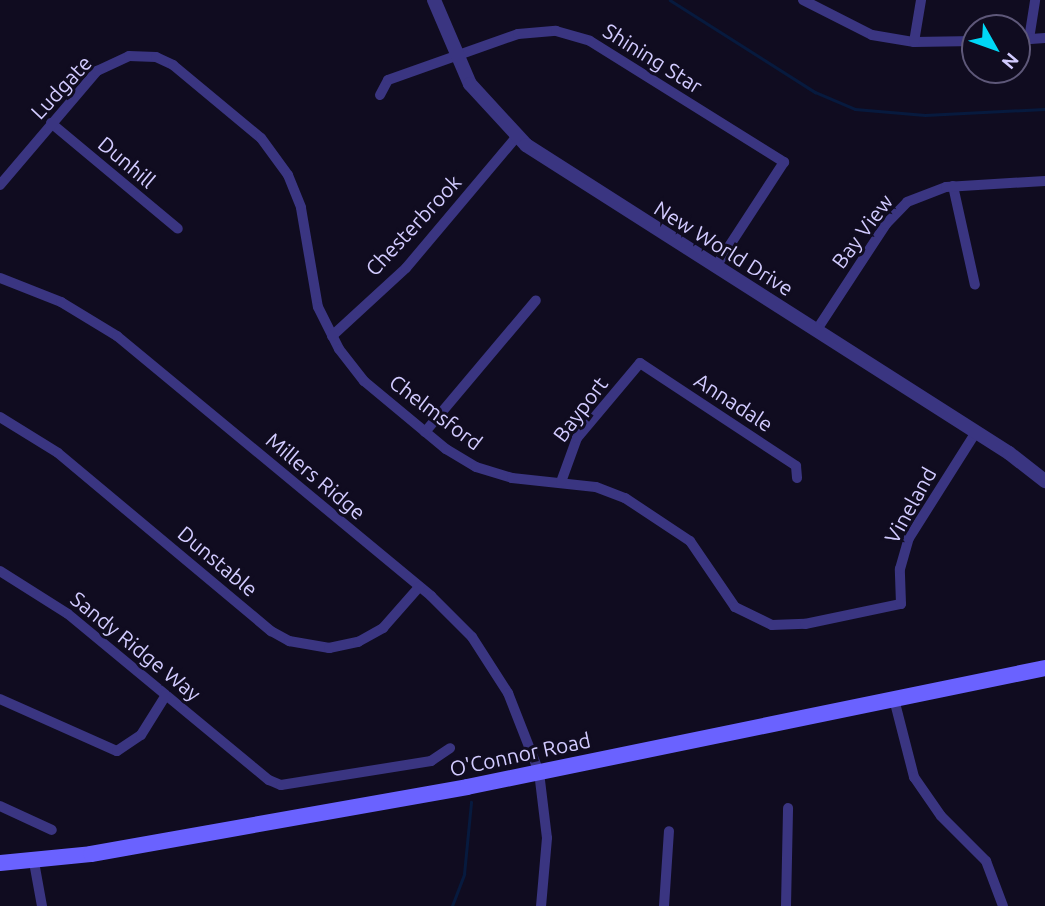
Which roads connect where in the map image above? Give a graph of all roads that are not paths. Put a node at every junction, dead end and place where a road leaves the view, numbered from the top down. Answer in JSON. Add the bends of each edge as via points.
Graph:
{"nodes":[{"id":1,"x":434,"y":0,"type":"edge"},
{"id":2,"x":803,"y":0,"type":"edge"},
{"id":3,"x":921,"y":0,"type":"edge"},
{"id":4,"x":1035,"y":0,"type":"edge"},
{"id":5,"x":1031,"y":26,"type":"edge"},
{"id":6,"x":961,"y":41,"type":"edge"},
{"id":7,"x":914,"y":42,"type":"junction"},
{"id":8,"x":456,"y":55,"type":"junction"},
{"id":9,"x":129,"y":56,"type":"joint"},
{"id":10,"x":380,"y":95,"type":"dead end"},
{"id":11,"x":51,"y":124,"type":"junction"},
{"id":12,"x":517,"y":136,"type":"junction"},
{"id":13,"x":1045,"y":181,"type":"edge"},
{"id":14,"x":0,"y":184,"type":"edge"},
{"id":15,"x":953,"y":186,"type":"junction"},
{"id":16,"x":178,"y":229,"type":"dead end"},
{"id":17,"x":715,"y":268,"type":"junction"},
{"id":18,"x":0,"y":278,"type":"edge"},
{"id":19,"x":975,"y":285,"type":"dead end"},
{"id":20,"x":536,"y":300,"type":"dead end"},
{"id":21,"x":816,"y":331,"type":"junction"},
{"id":22,"x":332,"y":336,"type":"junction"},
{"id":23,"x":640,"y":363,"type":"joint"},
{"id":24,"x":0,"y":417,"type":"edge"},
{"id":25,"x":425,"y":432,"type":"junction"},
{"id":26,"x":976,"y":432,"type":"junction"},
{"id":27,"x":797,"y":478,"type":"dead end"},
{"id":28,"x":1045,"y":481,"type":"edge"},
{"id":29,"x":561,"y":482,"type":"junction"},
{"id":30,"x":0,"y":570,"type":"edge"},
{"id":31,"x":419,"y":587,"type":"junction"},
{"id":32,"x":901,"y":604,"type":"joint"},
{"id":33,"x":1045,"y":668,"type":"edge"},
{"id":34,"x":166,"y":695,"type":"junction"},
{"id":35,"x":0,"y":699,"type":"edge"},
{"id":36,"x":894,"y":699,"type":"junction"},
{"id":37,"x":450,"y":748,"type":"dead end"},
{"id":38,"x":539,"y":772,"type":"junction"},
{"id":39,"x":0,"y":806,"type":"edge"},
{"id":40,"x":788,"y":808,"type":"dead end"},
{"id":41,"x":52,"y":830,"type":"dead end"},
{"id":42,"x":669,"y":831,"type":"dead end"},
{"id":43,"x":34,"y":862,"type":"junction"},
{"id":44,"x":0,"y":863,"type":"edge"},
{"id":45,"x":42,"y":906,"type":"edge"},
{"id":46,"x":541,"y":906,"type":"edge"},
{"id":47,"x":664,"y":906,"type":"edge"},
{"id":48,"x":786,"y":906,"type":"edge"},
{"id":49,"x":1003,"y":906,"type":"edge"}],
"edges":[{"from":1,"to":8,"type":"street","name":"New World Drive"},
{"from":2,"to":7,"type":"street","via":[[872,36]]},
{"from":3,"to":7,"type":"street"},
{"from":4,"to":5,"type":"street"},
{"from":6,"to":7,"type":"street"},
{"from":8,"to":10,"type":"street","name":"Shining Star","via":[[388,80]]},
{"from":8,"to":12,"type":"street","name":"New World Drive","via":[[479,96]]},
{"from":8,"to":17,"type":"street","name":"Shining Star","via":[[531,31],[579,36],[784,162]]},
{"from":9,"to":11,"type":"street","name":"Ludgate","via":[[97,71]]},
{"from":9,"to":22,"type":"street","name":"Chelmsford","via":[[173,65],[244,122],[274,153],[301,208],[312,286]]},
{"from":11,"to":14,"type":"street","name":"Ludgate"},
{"from":11,"to":16,"type":"street","name":"Dunhill"},
{"from":12,"to":17,"type":"street","name":"New World Drive"},
{"from":12,"to":22,"type":"street","name":"Chesterbrook","via":[[406,268]]},
{"from":13,"to":15,"type":"street","name":"Bay View"},
{"from":15,"to":19,"type":"street"},
{"from":15,"to":21,"type":"street","name":"Bay View","via":[[924,192],[895,212]]},
{"from":17,"to":21,"type":"street","name":"New World Drive"},
{"from":18,"to":31,"type":"street","name":"Millers Ridge","via":[[61,302],[117,336]]},
{"from":20,"to":25,"type":"street"},
{"from":21,"to":26,"type":"street","name":"New World Drive"},
{"from":22,"to":25,"type":"street","name":"Chelmsford","via":[[364,381]]},
{"from":23,"to":27,"type":"street","name":"Annadale","via":[[796,466]]},
{"from":23,"to":29,"type":"street","name":"Bayport","via":[[577,438]]},
{"from":24,"to":31,"type":"street","name":"Dunstable","via":[[58,453],[271,631],[289,641],[329,648],[358,642],[390,621]]},
{"from":25,"to":29,"type":"street","name":"Chelmsford","via":[[459,458],[485,470],[512,478]]},
{"from":26,"to":28,"type":"street","name":"New World Drive"},
{"from":26,"to":32,"type":"street","name":"Vineland","via":[[909,538],[900,569]]},
{"from":29,"to":32,"type":"street","name":"Chelmsford","via":[[611,492],[683,535],[729,601],[757,620],[797,625]]},
{"from":30,"to":34,"type":"street","name":"Sandy Ridge Way","via":[[68,614]]},
{"from":31,"to":38,"type":"street","name":"Millers Ridge","via":[[472,637],[491,664],[526,731]]},
{"from":33,"to":36,"type":"main road","name":"O'Connor Road"},
{"from":34,"to":35,"type":"street","via":[[141,735],[117,751]]},
{"from":34,"to":37,"type":"street","name":"Sandy Ridge Way","via":[[240,763],[269,780],[292,786],[431,761]]},
{"from":36,"to":38,"type":"main road","name":"O'Connor Road"},
{"from":36,"to":49,"type":"street","via":[[914,777],[936,810],[986,860]]},
{"from":38,"to":43,"type":"main road","name":"O'Connor Road"},
{"from":38,"to":46,"type":"street","name":"Millers Ridge","via":[[547,838]]},
{"from":39,"to":41,"type":"street"},
{"from":40,"to":48,"type":"street"},
{"from":42,"to":47,"type":"street"},
{"from":43,"to":44,"type":"main road","name":"O'Connor Road"},
{"from":43,"to":45,"type":"street"}]}
